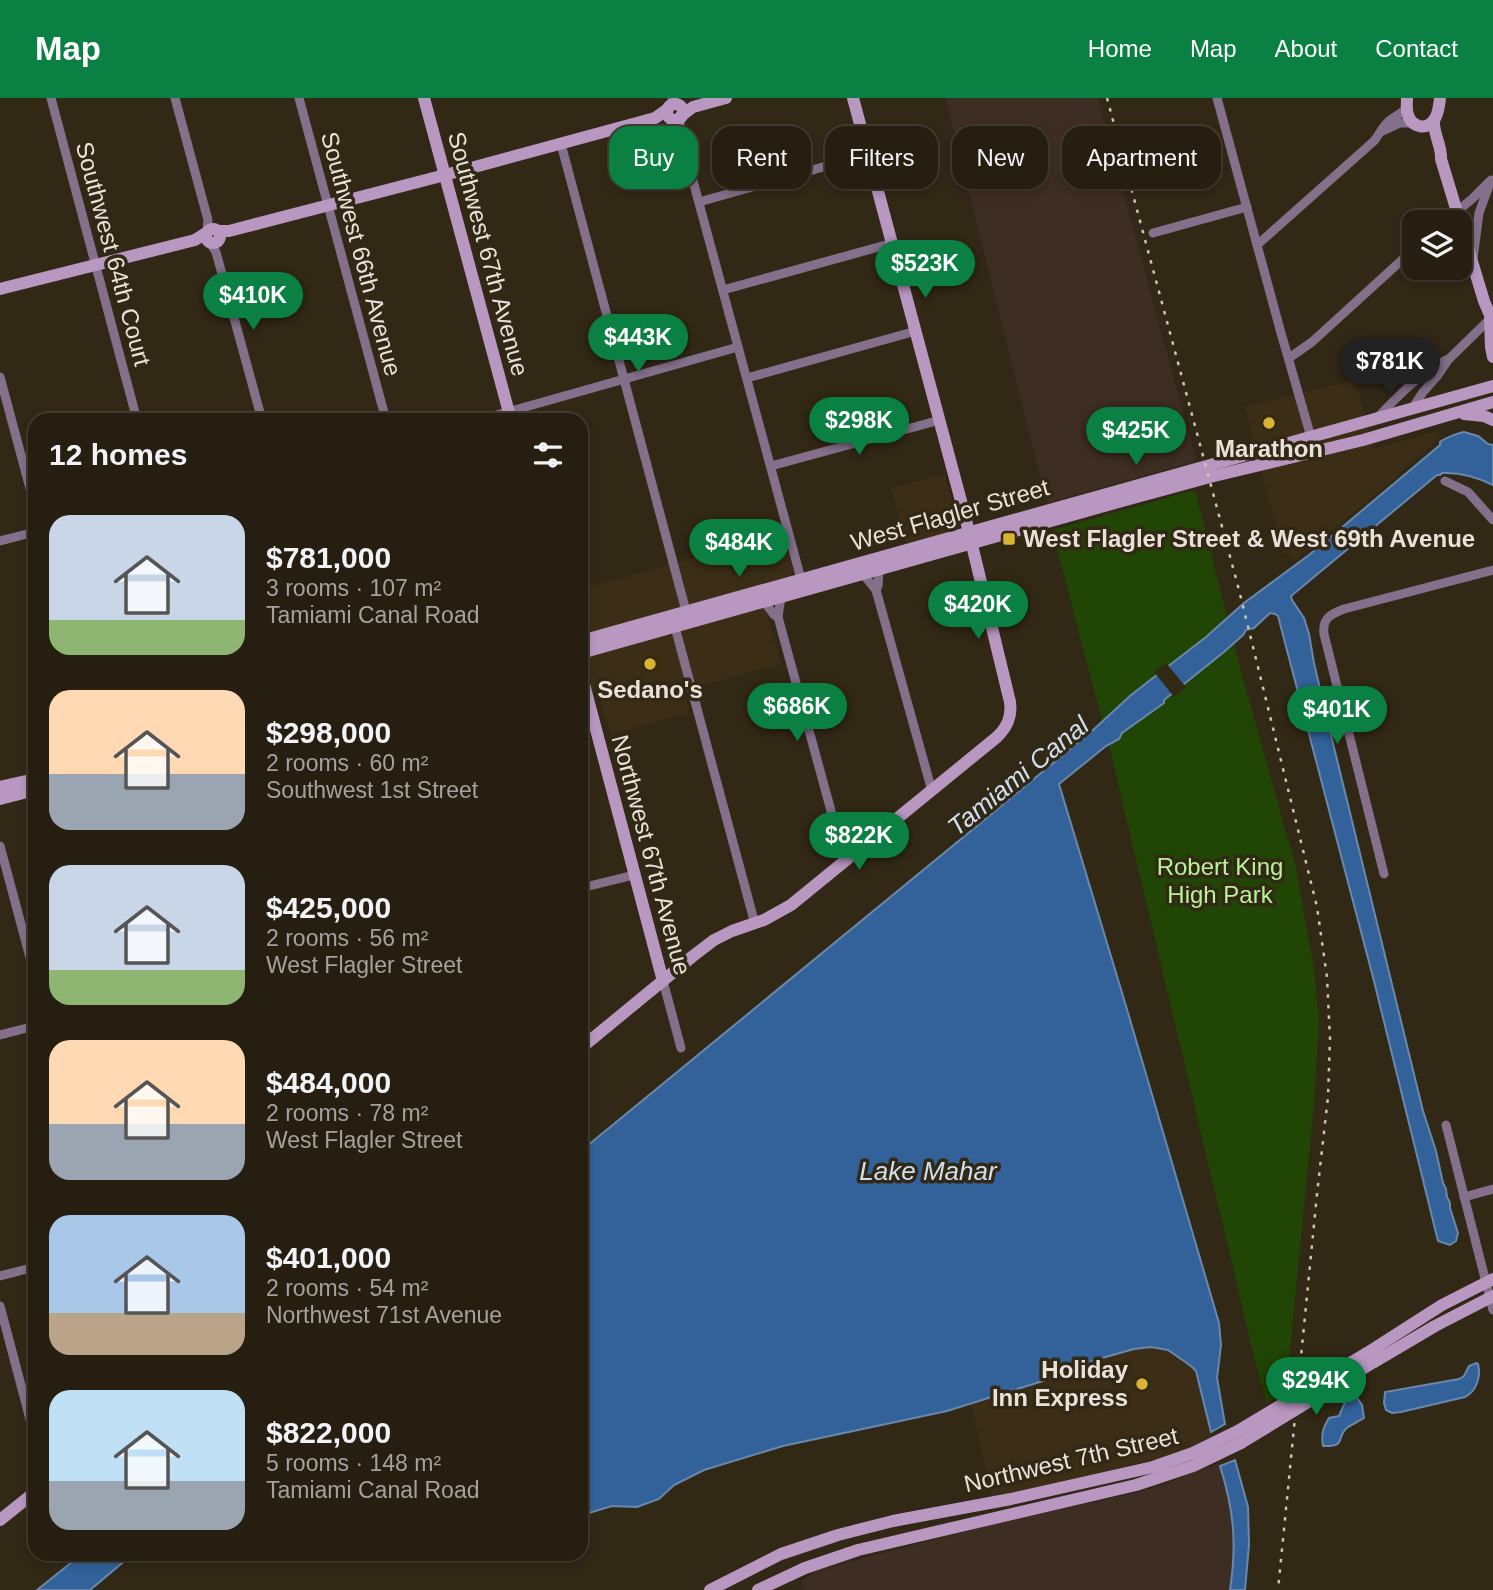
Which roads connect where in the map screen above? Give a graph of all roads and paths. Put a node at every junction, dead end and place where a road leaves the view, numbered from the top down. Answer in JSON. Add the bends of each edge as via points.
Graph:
{"nodes":[{"id":1,"x":51,"y":98,"type":"edge"},
{"id":2,"x":175,"y":98,"type":"edge"},
{"id":3,"x":299,"y":98,"type":"edge"},
{"id":4,"x":424,"y":98,"type":"edge"},
{"id":5,"x":726,"y":98,"type":"edge"},
{"id":6,"x":853,"y":98,"type":"edge"},
{"id":7,"x":1217,"y":98,"type":"edge"},
{"id":8,"x":1440,"y":98,"type":"edge"},
{"id":9,"x":1407,"y":103,"type":"edge"},
{"id":10,"x":674,"y":111,"type":"edge"},
{"id":11,"x":1434,"y":120,"type":"junction"},
{"id":12,"x":1417,"y":125,"type":"junction"},
{"id":13,"x":861,"y":126,"type":"edge"},
{"id":14,"x":1383,"y":131,"type":"junction"},
{"id":15,"x":561,"y":144,"type":"junction"},
{"id":16,"x":1441,"y":159,"type":"junction"},
{"id":17,"x":825,"y":166,"type":"edge"},
{"id":18,"x":445,"y":175,"type":"junction"},
{"id":19,"x":1492,"y":179,"type":"edge"},
{"id":20,"x":878,"y":189,"type":"edge"},
{"id":21,"x":699,"y":202,"type":"junction"},
{"id":22,"x":328,"y":206,"type":"junction"},
{"id":23,"x":1247,"y":207,"type":"junction"},
{"id":24,"x":1455,"y":210,"type":"edge"},
{"id":25,"x":1458,"y":210,"type":"edge"},
{"id":26,"x":1153,"y":233,"type":"dead end"},
{"id":27,"x":212,"y":236,"type":"junction"},
{"id":28,"x":893,"y":243,"type":"junction"},
{"id":29,"x":1257,"y":245,"type":"junction"},
{"id":30,"x":1402,"y":260,"type":"edge"},
{"id":31,"x":1472,"y":263,"type":"joint"},
{"id":32,"x":96,"y":265,"type":"junction"},
{"id":33,"x":0,"y":289,"type":"edge"},
{"id":34,"x":723,"y":290,"type":"junction"},
{"id":35,"x":1492,"y":319,"type":"edge"},
{"id":36,"x":916,"y":331,"type":"junction"},
{"id":37,"x":738,"y":348,"type":"junction"},
{"id":38,"x":1493,"y":357,"type":"edge"},
{"id":39,"x":1289,"y":358,"type":"junction"},
{"id":40,"x":1448,"y":360,"type":"junction"},
{"id":41,"x":0,"y":377,"type":"edge"},
{"id":42,"x":747,"y":378,"type":"junction"},
{"id":43,"x":624,"y":380,"type":"junction"},
{"id":44,"x":1493,"y":386,"type":"edge"},
{"id":45,"x":1493,"y":402,"type":"edge"},
{"id":46,"x":1412,"y":408,"type":"junction"},
{"id":47,"x":135,"y":413,"type":"edge"},
{"id":48,"x":259,"y":413,"type":"edge"},
{"id":49,"x":384,"y":413,"type":"edge"},
{"id":50,"x":509,"y":413,"type":"edge"},
{"id":51,"x":520,"y":413,"type":"edge"},
{"id":52,"x":1453,"y":414,"type":"junction"},
{"id":53,"x":1376,"y":419,"type":"junction"},
{"id":54,"x":940,"y":420,"type":"junction"},
{"id":55,"x":1493,"y":420,"type":"edge"},
{"id":56,"x":1311,"y":437,"type":"junction"},
{"id":57,"x":1315,"y":451,"type":"junction"},
{"id":58,"x":771,"y":466,"type":"junction"},
{"id":59,"x":28,"y":481,"type":"edge"},
{"id":60,"x":1445,"y":481,"type":"dead end"},
{"id":61,"x":1121,"y":495,"type":"junction"},
{"id":62,"x":1492,"y":517,"type":"edge"},
{"id":63,"x":28,"y":534,"type":"edge"},
{"id":64,"x":971,"y":537,"type":"junction"},
{"id":65,"x":0,"y":541,"type":"edge"},
{"id":66,"x":879,"y":569,"type":"junction"},
{"id":67,"x":1493,"y":570,"type":"edge"},
{"id":68,"x":863,"y":574,"type":"junction"},
{"id":69,"x":801,"y":579,"type":"junction"},
{"id":70,"x":876,"y":590,"type":"junction"},
{"id":71,"x":781,"y":597,"type":"junction"},
{"id":72,"x":764,"y":601,"type":"junction"},
{"id":73,"x":687,"y":611,"type":"junction"},
{"id":74,"x":778,"y":617,"type":"junction"},
{"id":75,"x":675,"y":627,"type":"junction"},
{"id":76,"x":588,"y":639,"type":"edge"},
{"id":77,"x":588,"y":651,"type":"edge"},
{"id":78,"x":588,"y":700,"type":"edge"},
{"id":79,"x":28,"y":781,"type":"edge"},
{"id":80,"x":0,"y":788,"type":"edge"},
{"id":81,"x":932,"y":791,"type":"junction"},
{"id":82,"x":28,"y":792,"type":"edge"},
{"id":83,"x":0,"y":799,"type":"edge"},
{"id":84,"x":0,"y":846,"type":"edge"},
{"id":85,"x":845,"y":862,"type":"junction"},
{"id":86,"x":1384,"y":874,"type":"dead end"},
{"id":87,"x":634,"y":875,"type":"junction"},
{"id":88,"x":588,"y":886,"type":"edge"},
{"id":89,"x":755,"y":924,"type":"junction"},
{"id":90,"x":28,"y":950,"type":"edge"},
{"id":91,"x":663,"y":981,"type":"junction"},
{"id":92,"x":28,"y":1028,"type":"edge"},
{"id":93,"x":0,"y":1035,"type":"edge"},
{"id":94,"x":588,"y":1042,"type":"edge"},
{"id":95,"x":681,"y":1048,"type":"dead end"},
{"id":96,"x":1446,"y":1125,"type":"dead end"},
{"id":97,"x":1493,"y":1189,"type":"edge"},
{"id":98,"x":1464,"y":1196,"type":"junction"},
{"id":99,"x":28,"y":1269,"type":"edge"},
{"id":100,"x":0,"y":1276,"type":"edge"},
{"id":101,"x":1489,"y":1281,"type":"edge"},
{"id":102,"x":1492,"y":1301,"type":"edge"},
{"id":103,"x":0,"y":1306,"type":"edge"},
{"id":104,"x":1371,"y":1357,"type":"junction"},
{"id":105,"x":28,"y":1412,"type":"edge"},
{"id":106,"x":1240,"y":1437,"type":"junction"},
{"id":107,"x":28,"y":1498,"type":"edge"},
{"id":108,"x":0,"y":1520,"type":"edge"},
{"id":109,"x":710,"y":1590,"type":"edge"},
{"id":110,"x":758,"y":1590,"type":"edge"}],
"edges":[{"from":1,"to":32,"type":"street","name":"Southwest 64th Court"},
{"from":2,"to":27,"type":"street"},
{"from":3,"to":22,"type":"street","name":"Southwest 66th Avenue"},
{"from":4,"to":18,"type":"main road","name":"Southwest 67th Avenue"},
{"from":5,"to":10,"type":"main road"},
{"from":6,"to":13,"type":"main road"},
{"from":7,"to":23,"type":"street"},
{"from":8,"to":11,"type":"main road"},
{"from":9,"to":12,"type":"main road","via":[[1409,118]]},
{"from":9,"to":14,"type":"street"},
{"from":10,"to":15,"type":"main road"},
{"from":10,"to":21,"type":"street"},
{"from":11,"to":12,"type":"main road"},
{"from":11,"to":16,"type":"main road"},
{"from":12,"to":14,"type":"street","via":[[1397,124]]},
{"from":12,"to":16,"type":"main road"},
{"from":14,"to":29,"type":"street"},
{"from":15,"to":18,"type":"main road"},
{"from":15,"to":43,"type":"street"},
{"from":16,"to":24,"type":"main road"},
{"from":17,"to":21,"type":"street"},
{"from":18,"to":22,"type":"main road"},
{"from":18,"to":50,"type":"main road","name":"Southwest 67th Avenue"},
{"from":19,"to":25,"type":"street"},
{"from":19,"to":31,"type":"street","via":[[1479,213]]},
{"from":20,"to":28,"type":"main road"},
{"from":21,"to":34,"type":"street"},
{"from":22,"to":27,"type":"main road"},
{"from":22,"to":49,"type":"street","name":"Southwest 66th Avenue"},
{"from":23,"to":26,"type":"street"},
{"from":23,"to":29,"type":"street"},
{"from":27,"to":32,"type":"main road"},
{"from":27,"to":48,"type":"street"},
{"from":28,"to":34,"type":"street"},
{"from":28,"to":36,"type":"main road"},
{"from":29,"to":39,"type":"street"},
{"from":30,"to":39,"type":"street"},
{"from":31,"to":35,"type":"main road"},
{"from":32,"to":33,"type":"main road"},
{"from":32,"to":47,"type":"street","name":"Southwest 64th Court"},
{"from":34,"to":37,"type":"street"},
{"from":35,"to":38,"type":"main road"},
{"from":35,"to":40,"type":"street"},
{"from":36,"to":42,"type":"street"},
{"from":36,"to":54,"type":"main road"},
{"from":37,"to":42,"type":"street"},
{"from":37,"to":43,"type":"street"},
{"from":39,"to":56,"type":"street"},
{"from":40,"to":46,"type":"street"},
{"from":40,"to":53,"type":"street","via":[[1430,368]]},
{"from":41,"to":59,"type":"street"},
{"from":42,"to":58,"type":"street"},
{"from":43,"to":51,"type":"street"},
{"from":43,"to":73,"type":"street"},
{"from":44,"to":46,"type":"main road","name":"West Flagler Street"},
{"from":45,"to":52,"type":"main road","name":"West Flagler Street"},
{"from":46,"to":53,"type":"main road","name":"West Flagler Street"},
{"from":52,"to":55,"type":"main road"},
{"from":52,"to":57,"type":"main road","name":"West Flagler Street"},
{"from":53,"to":56,"type":"main road","name":"West Flagler Street"},
{"from":54,"to":58,"type":"street"},
{"from":54,"to":64,"type":"main road"},
{"from":56,"to":57,"type":"street"},
{"from":56,"to":61,"type":"main road","name":"West Flagler Street"},
{"from":57,"to":61,"type":"main road","name":"West Flagler Street"},
{"from":58,"to":69,"type":"street"},
{"from":60,"to":62,"type":"street","via":[[1468,492]]},
{"from":61,"to":64,"type":"main road","name":"West Flagler Street"},
{"from":63,"to":65,"type":"street"},
{"from":64,"to":66,"type":"main road","name":"West Flagler Street"},
{"from":64,"to":69,"type":"main road","name":"West Flagler Street"},
{"from":64,"to":81,"type":"main road","via":[[1010,718],[997,737]]},
{"from":66,"to":68,"type":"main road","name":"West Flagler Street"},
{"from":66,"to":70,"type":"street"},
{"from":67,"to":86,"type":"street","via":[[1344,609],[1325,620],[1324,634]]},
{"from":68,"to":70,"type":"street"},
{"from":68,"to":71,"type":"main road","name":"West Flagler Street"},
{"from":69,"to":73,"type":"main road","name":"West Flagler Street"},
{"from":70,"to":81,"type":"street"},
{"from":71,"to":72,"type":"main road","name":"West Flagler Street"},
{"from":71,"to":74,"type":"street"},
{"from":72,"to":74,"type":"street"},
{"from":72,"to":75,"type":"main road","name":"West Flagler Street"},
{"from":73,"to":76,"type":"main road","name":"West Flagler Street"},
{"from":74,"to":85,"type":"street"},
{"from":75,"to":77,"type":"main road","name":"West Flagler Street"},
{"from":75,"to":89,"type":"street"},
{"from":78,"to":87,"type":"main road","name":"Northwest 67th Avenue"},
{"from":79,"to":80,"type":"main road"},
{"from":81,"to":85,"type":"main road"},
{"from":82,"to":83,"type":"main road"},
{"from":84,"to":90,"type":"street"},
{"from":85,"to":89,"type":"main road","via":[[791,905]]},
{"from":87,"to":88,"type":"street"},
{"from":87,"to":91,"type":"main road","name":"Northwest 67th Avenue"},
{"from":89,"to":91,"type":"main road","via":[[714,940]]},
{"from":91,"to":94,"type":"main road"},
{"from":91,"to":95,"type":"street","name":"Northwest 67th Avenue"},
{"from":92,"to":93,"type":"street"},
{"from":96,"to":98,"type":"street"},
{"from":97,"to":98,"type":"street"},
{"from":98,"to":101,"type":"street"},
{"from":99,"to":100,"type":"street"},
{"from":101,"to":102,"type":"street"},
{"from":101,"to":104,"type":"main road","name":"Northwest 7th Street","via":[[1442,1305]]},
{"from":102,"to":104,"type":"main road","name":"Northwest 7th Street"},
{"from":103,"to":105,"type":"street"},
{"from":104,"to":106,"type":"main road","name":"Northwest 7th Street","bridge":true},
{"from":106,"to":109,"type":"main road","name":"Northwest 7th Street","via":[[1153,1467],[838,1535],[782,1554]]},
{"from":106,"to":110,"type":"main road","name":"Northwest 7th Street","via":[[1193,1465],[1155,1479],[858,1550]]},
{"from":107,"to":108,"type":"main road"}]}
